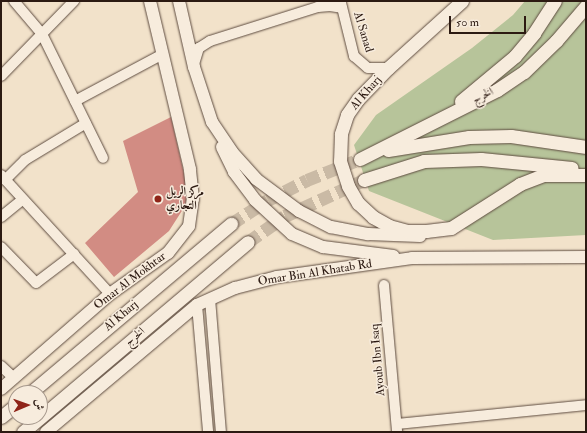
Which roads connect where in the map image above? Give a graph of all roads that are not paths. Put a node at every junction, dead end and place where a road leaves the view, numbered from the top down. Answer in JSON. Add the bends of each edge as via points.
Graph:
{"nodes":[{"id":1,"x":14,"y":1,"type":"edge"},
{"id":2,"x":74,"y":1,"type":"edge"},
{"id":3,"x":150,"y":1,"type":"edge"},
{"id":4,"x":180,"y":1,"type":"edge"},
{"id":5,"x":462,"y":1,"type":"edge"},
{"id":6,"x":555,"y":1,"type":"edge"},
{"id":7,"x":341,"y":5,"type":"edge"},
{"id":8,"x":586,"y":6,"type":"edge"},
{"id":9,"x":42,"y":34,"type":"junction"},
{"id":10,"x":163,"y":54,"type":"junction"},
{"id":11,"x":194,"y":67,"type":"junction"},
{"id":12,"x":388,"y":68,"type":"junction"},
{"id":13,"x":1,"y":76,"type":"edge"},
{"id":14,"x":75,"y":101,"type":"junction"},
{"id":15,"x":439,"y":118,"type":"junction"},
{"id":16,"x":212,"y":122,"type":"junction"},
{"id":17,"x":86,"y":123,"type":"junction"},
{"id":18,"x":586,"y":147,"type":"edge"},
{"id":19,"x":103,"y":158,"type":"dead end"},
{"id":20,"x":586,"y":170,"type":"edge"},
{"id":21,"x":586,"y":175,"type":"edge"},
{"id":22,"x":3,"y":177,"type":"edge"},
{"id":23,"x":364,"y":180,"type":"tunnel mouth"},
{"id":24,"x":23,"y":199,"type":"junction"},
{"id":25,"x":1,"y":217,"type":"edge"},
{"id":26,"x":231,"y":224,"type":"tunnel mouth"},
{"id":27,"x":451,"y":228,"type":"junction"},
{"id":28,"x":248,"y":242,"type":"tunnel mouth"},
{"id":29,"x":1,"y":247,"type":"edge"},
{"id":30,"x":74,"y":254,"type":"junction"},
{"id":31,"x":586,"y":257,"type":"edge"},
{"id":32,"x":412,"y":258,"type":"junction"},
{"id":33,"x":384,"y":285,"type":"dead end"},
{"id":34,"x":110,"y":294,"type":"junction"},
{"id":35,"x":210,"y":299,"type":"junction"},
{"id":36,"x":197,"y":305,"type":"junction"},
{"id":37,"x":1,"y":366,"type":"edge"},
{"id":38,"x":14,"y":378,"type":"junction"},
{"id":39,"x":40,"y":385,"type":"edge"},
{"id":40,"x":1,"y":389,"type":"edge"},
{"id":41,"x":586,"y":405,"type":"edge"},
{"id":42,"x":397,"y":428,"type":"edge"},
{"id":43,"x":23,"y":432,"type":"edge"},
{"id":44,"x":46,"y":432,"type":"edge"},
{"id":45,"x":208,"y":432,"type":"edge"},
{"id":46,"x":221,"y":432,"type":"edge"}],
"edges":[{"from":1,"to":9,"type":"street"},
{"from":2,"to":9,"type":"street"},
{"from":3,"to":10,"type":"street","name":"Omar Al Mokhtar"},
{"from":4,"to":11,"type":"street"},
{"from":5,"to":12,"type":"main road","name":"Al Kharj"},
{"from":6,"to":15,"type":"main road","via":[[515,56]]},
{"from":7,"to":11,"type":"street","via":[[318,7],[210,41],[196,52]]},
{"from":7,"to":12,"type":"street","name":"Al Sanad","via":[[354,56],[373,70]]},
{"from":8,"to":15,"type":"main road","name":"الخرج","via":[[524,72],[496,90]]},
{"from":9,"to":13,"type":"street"},
{"from":9,"to":14,"type":"street"},
{"from":10,"to":14,"type":"street"},
{"from":10,"to":34,"type":"street","name":"Omar Al Mokhtar","via":[[190,169],[193,199],[189,226],[168,253]]},
{"from":11,"to":16,"type":"street"},
{"from":12,"to":27,"type":"main road","name":"Al Kharj","via":[[358,99],[343,124],[339,153],[346,182],[365,210],[389,226],[417,232]]},
{"from":14,"to":17,"type":"street"},
{"from":15,"to":18,"type":"main road","name":"الخرج","via":[[360,159],[422,142],[469,136],[511,136]]},
{"from":16,"to":27,"type":"street","via":[[232,152],[256,179],[284,202],[315,220],[349,231],[386,236],[425,236]]},
{"from":16,"to":32,"type":"street","via":[[225,156],[244,187],[266,212],[292,234],[322,247]]},
{"from":17,"to":19,"type":"street"},
{"from":17,"to":22,"type":"street","via":[[25,160]]},
{"from":20,"to":23,"type":"main road","via":[[532,162],[432,160]]},
{"from":21,"to":27,"type":"main road","name":"Al Kharj","via":[[544,175],[520,184]]},
{"from":22,"to":24,"type":"street"},
{"from":24,"to":25,"type":"street"},
{"from":24,"to":30,"type":"street"},
{"from":26,"to":39,"type":"main road","name":"Al Kharj"},
{"from":28,"to":43,"type":"main road","name":"الخرج"},
{"from":29,"to":30,"type":"street","via":[[36,284]]},
{"from":30,"to":34,"type":"street"},
{"from":31,"to":32,"type":"street","name":"Omar Bin Al Khatab Rd"},
{"from":32,"to":35,"type":"street","name":"Omar Bin Al Khatab Rd","via":[[277,277],[234,288]]},
{"from":33,"to":42,"type":"street","name":"Ayoub Ibn Isaq"},
{"from":34,"to":38,"type":"street","name":"Omar Al Mokhtar"},
{"from":35,"to":36,"type":"street","name":"Omar Bin Al Khatab Rd"},
{"from":35,"to":46,"type":"street"},
{"from":36,"to":44,"type":"street","name":"Omar Bin Al Khatab Rd"},
{"from":36,"to":45,"type":"street"},
{"from":37,"to":38,"type":"street"},
{"from":38,"to":40,"type":"street","name":"Omar Al Mokhtar"},
{"from":41,"to":42,"type":"street"}]}
